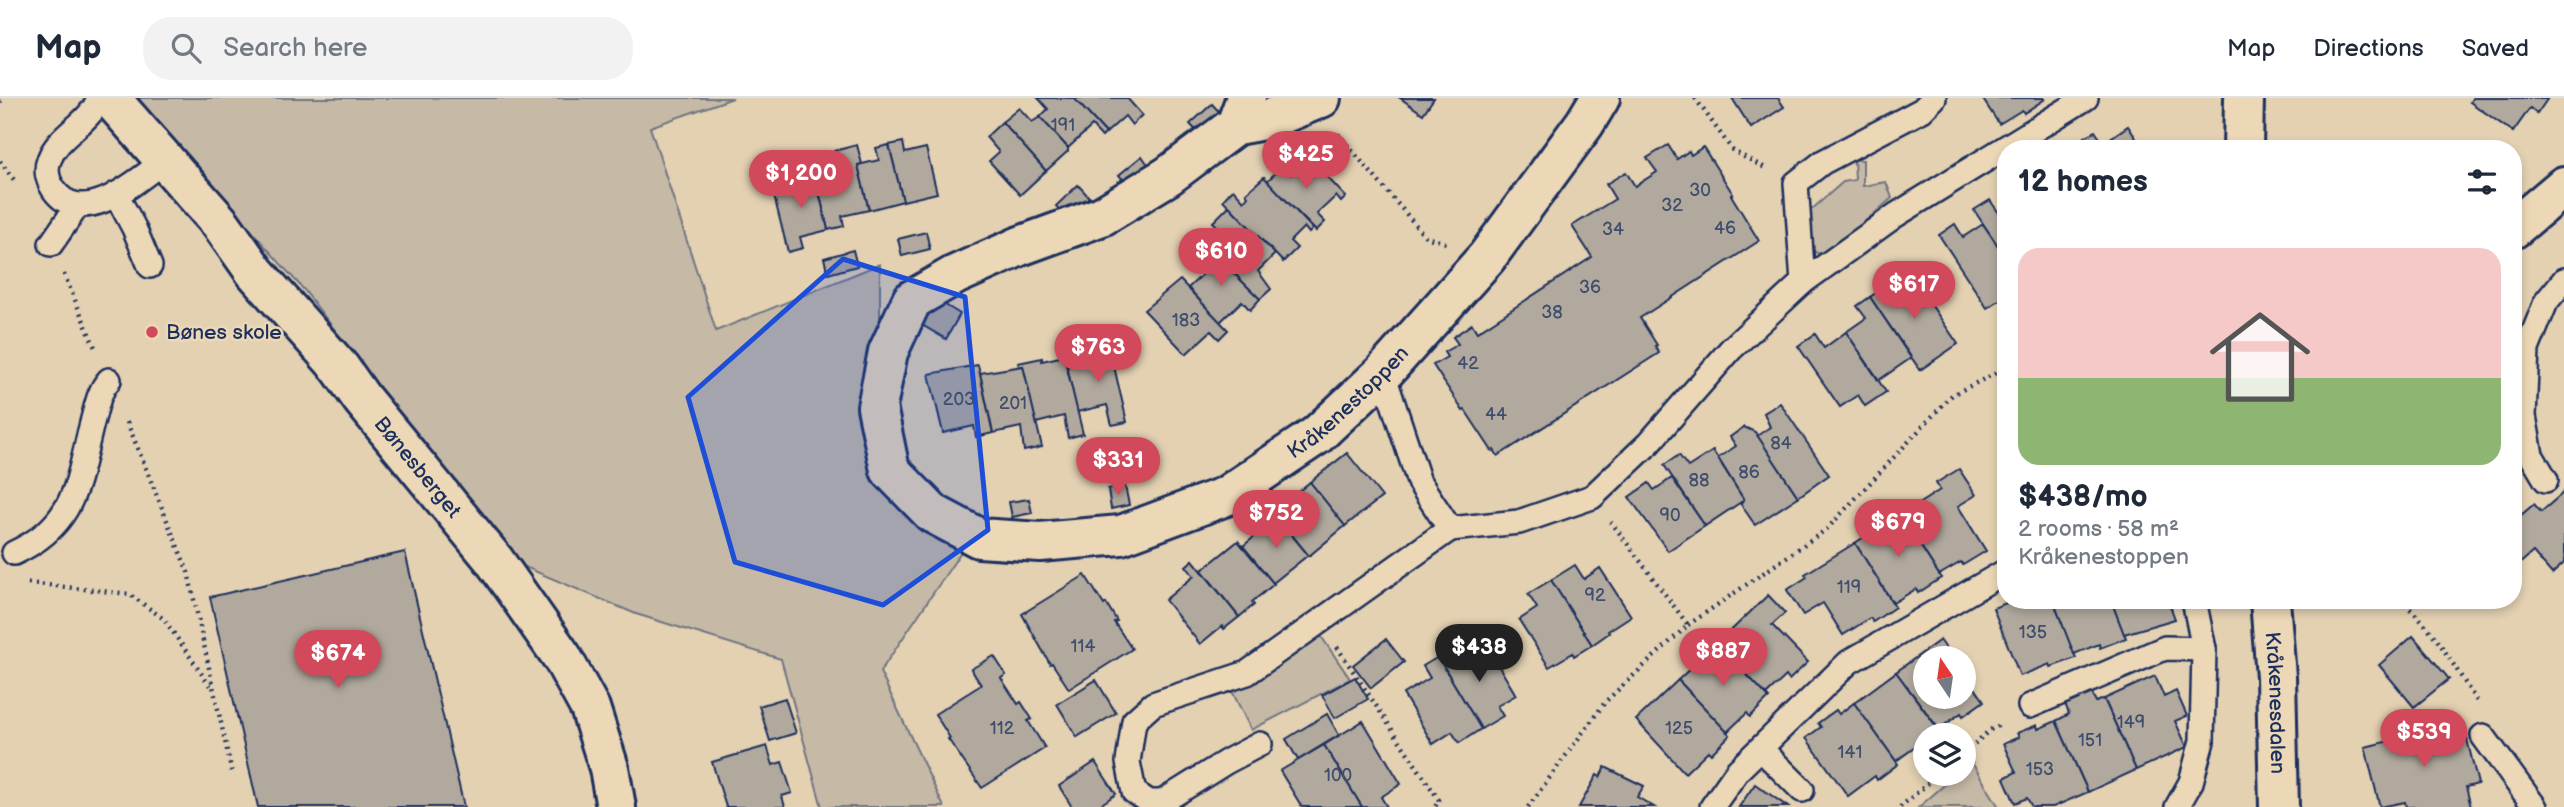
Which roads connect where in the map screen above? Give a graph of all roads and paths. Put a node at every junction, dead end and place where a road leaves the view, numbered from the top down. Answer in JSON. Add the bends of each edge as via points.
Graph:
{"nodes":[{"id":1,"x":4,"y":98,"type":"edge"},
{"id":2,"x":99,"y":98,"type":"edge"},
{"id":3,"x":110,"y":98,"type":"edge"},
{"id":4,"x":1600,"y":98,"type":"edge"},
{"id":5,"x":1695,"y":98,"type":"edge"},
{"id":6,"x":1934,"y":98,"type":"edge"},
{"id":7,"x":2085,"y":98,"type":"edge"},
{"id":8,"x":2244,"y":98,"type":"edge"},
{"id":9,"x":1321,"y":99,"type":"edge"},
{"id":10,"x":0,"y":102,"type":"edge"},
{"id":11,"x":1241,"y":112,"type":"edge"},
{"id":12,"x":2017,"y":140,"type":"edge"},
{"id":13,"x":2243,"y":140,"type":"edge"},
{"id":14,"x":1997,"y":152,"type":"edge"},
{"id":15,"x":165,"y":160,"type":"junction"},
{"id":16,"x":0,"y":161,"type":"edge"},
{"id":17,"x":1796,"y":183,"type":"junction"},
{"id":18,"x":17,"y":185,"type":"dead end"},
{"id":19,"x":2564,"y":186,"type":"edge"},
{"id":20,"x":116,"y":194,"type":"junction"},
{"id":21,"x":78,"y":205,"type":"junction"},
{"id":22,"x":2522,"y":221,"type":"edge"},
{"id":23,"x":51,"y":244,"type":"joint"},
{"id":24,"x":1486,"y":257,"type":"junction"},
{"id":25,"x":150,"y":266,"type":"dead end"},
{"id":26,"x":2564,"y":280,"type":"edge"},
{"id":27,"x":1803,"y":282,"type":"junction"},
{"id":28,"x":1997,"y":372,"type":"edge"},
{"id":29,"x":1383,"y":373,"type":"junction"},
{"id":30,"x":109,"y":380,"type":"junction"},
{"id":31,"x":2546,"y":480,"type":"dead end"},
{"id":32,"x":1592,"y":496,"type":"junction"},
{"id":33,"x":1450,"y":528,"type":"junction"},
{"id":34,"x":14,"y":553,"type":"dead end"},
{"id":35,"x":1997,"y":576,"type":"edge"},
{"id":36,"x":26,"y":583,"type":"dead end"},
{"id":37,"x":2196,"y":609,"type":"edge"},
{"id":38,"x":2271,"y":609,"type":"edge"},
{"id":39,"x":1320,"y":621,"type":"junction"},
{"id":40,"x":1688,"y":625,"type":"junction"},
{"id":41,"x":2204,"y":649,"type":"junction"},
{"id":42,"x":215,"y":692,"type":"junction"},
{"id":43,"x":2030,"y":706,"type":"joint"},
{"id":44,"x":2483,"y":736,"type":"dead end"},
{"id":45,"x":1976,"y":742,"type":"edge"},
{"id":46,"x":1260,"y":744,"type":"dead end"},
{"id":47,"x":1760,"y":749,"type":"junction"},
{"id":48,"x":232,"y":773,"type":"dead end"},
{"id":49,"x":1924,"y":786,"type":"edge"},
{"id":50,"x":1802,"y":790,"type":"dead end"},
{"id":51,"x":617,"y":807,"type":"edge"},
{"id":52,"x":1435,"y":807,"type":"edge"},
{"id":53,"x":1528,"y":807,"type":"edge"},
{"id":54,"x":1712,"y":807,"type":"edge"},
{"id":55,"x":1899,"y":807,"type":"edge"},
{"id":56,"x":2177,"y":807,"type":"edge"},
{"id":57,"x":2279,"y":807,"type":"edge"},
{"id":58,"x":2535,"y":807,"type":"edge"}],
"edges":[{"from":1,"to":10,"type":"path"},
{"from":2,"to":21,"type":"lane","via":[[88,117],[54,148],[47,163],[47,179],[56,193]]},
{"from":3,"to":15,"type":"street","name":"Bønesberget"},
{"from":4,"to":24,"type":"street","name":"Kråkenestoppen"},
{"from":5,"to":17,"type":"path","via":[[1732,151]]},
{"from":6,"to":17,"type":"lane","via":[[1922,110],[1823,162]]},
{"from":7,"to":12,"type":"lane"},
{"from":8,"to":13,"type":"street"},
{"from":9,"to":11,"type":"street","name":"Kråkenestoppen","via":[[1270,119]]},
{"from":9,"to":24,"type":"path","via":[[1328,123],[1426,237]]},
{"from":11,"to":29,"type":"street","name":"Kråkenestoppen","via":[[1168,176],[1102,216],[1020,246],[912,300],[888,352],[877,408],[890,470],[932,513],[979,538],[1040,542],[1121,535],[1226,496],[1317,435]]},
{"from":14,"to":27,"type":"lane","via":[[1896,215]]},
{"from":15,"to":20,"type":"lane"},
{"from":15,"to":51,"type":"street","name":"Bønesberget","via":[[494,560],[562,657],[590,708]]},
{"from":16,"to":18,"type":"path"},
{"from":17,"to":27,"type":"lane"},
{"from":19,"to":22,"type":"street"},
{"from":20,"to":21,"type":"lane","via":[[95,204]]},
{"from":20,"to":25,"type":"lane"},
{"from":21,"to":23,"type":"lane"},
{"from":23,"to":30,"type":"path"},
{"from":24,"to":29,"type":"street","name":"Kråkenestoppen"},
{"from":26,"to":31,"type":"lane","via":[[2546,302],[2527,349],[2524,416],[2531,455]]},
{"from":27,"to":32,"type":"lane","via":[[1731,349],[1649,443]]},
{"from":28,"to":40,"type":"path","via":[[1952,395],[1827,529]]},
{"from":29,"to":33,"type":"lane","via":[[1419,482]]},
{"from":30,"to":34,"type":"lane","via":[[97,402],[71,503],[41,537]]},
{"from":30,"to":42,"type":"path","via":[[188,572]]},
{"from":32,"to":33,"type":"lane","via":[[1519,522]]},
{"from":32,"to":40,"type":"path"},
{"from":33,"to":39,"type":"lane"},
{"from":35,"to":47,"type":"lane","via":[[1849,662]]},
{"from":36,"to":42,"type":"path","via":[[129,594],[163,619]]},
{"from":37,"to":41,"type":"lane"},
{"from":38,"to":57,"type":"street","name":"Kråkenesdalen"},
{"from":39,"to":46,"type":"lane","via":[[1247,673],[1153,704],[1134,721],[1128,762],[1134,792],[1149,802],[1162,802]]},
{"from":39,"to":52,"type":"path","via":[[1439,800]]},
{"from":40,"to":53,"type":"path","via":[[1606,701]]},
{"from":41,"to":43,"type":"lane","via":[[2165,648]]},
{"from":41,"to":56,"type":"lane","via":[[2202,741],[2191,782]]},
{"from":42,"to":48,"type":"path"},
{"from":43,"to":45,"type":"path"},
{"from":44,"to":58,"type":"lane"},
{"from":47,"to":50,"type":"lane"},
{"from":47,"to":54,"type":"lane","via":[[1738,770]]},
{"from":49,"to":55,"type":"path"}]}
